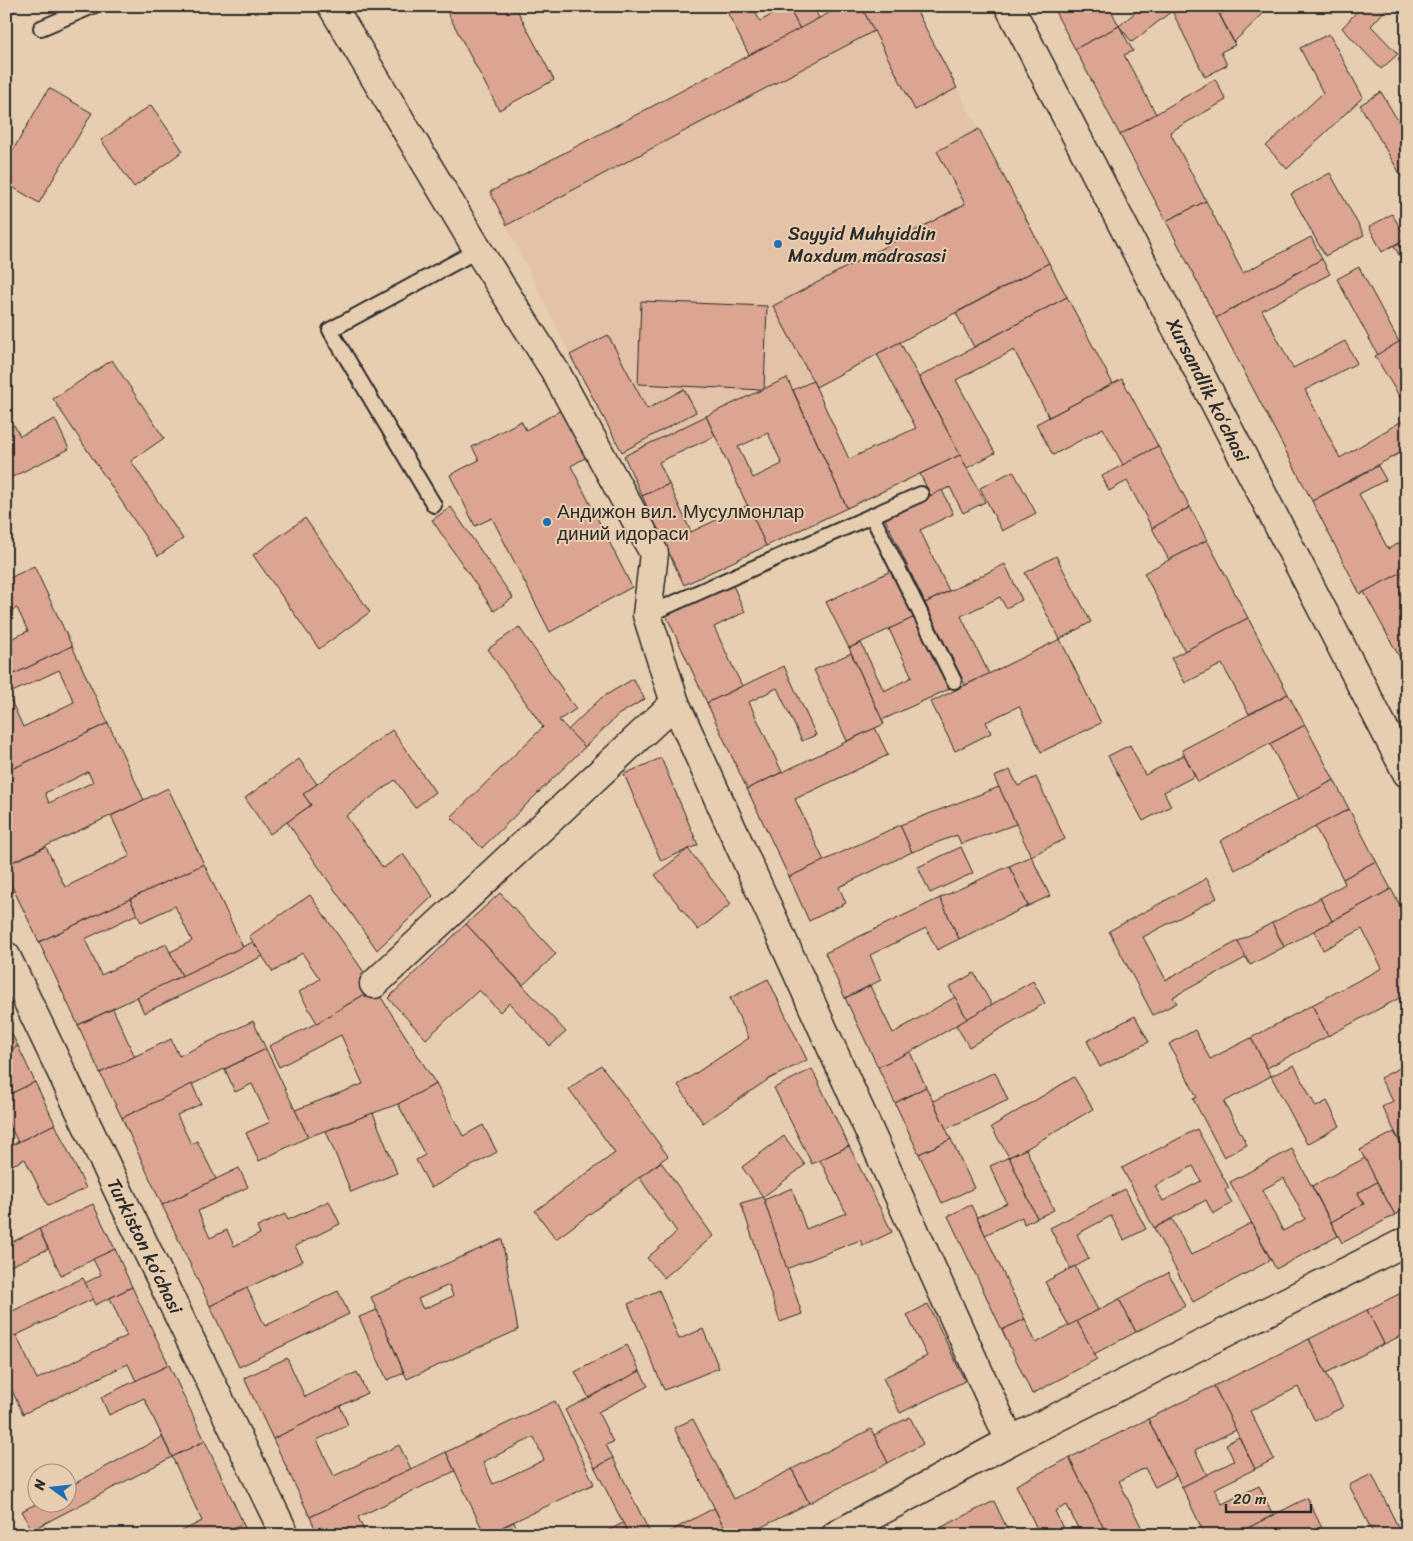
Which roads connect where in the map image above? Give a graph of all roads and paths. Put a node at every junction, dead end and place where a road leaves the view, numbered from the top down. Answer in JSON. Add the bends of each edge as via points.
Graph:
{"nodes":[{"id":1,"x":94,"y":6,"type":"edge"},
{"id":2,"x":332,"y":6,"type":"edge"},
{"id":3,"x":1009,"y":6,"type":"edge"},
{"id":4,"x":41,"y":28,"type":"dead end"},
{"id":5,"x":478,"y":250,"type":"junction"},
{"id":6,"x":921,"y":494,"type":"dead end"},
{"id":7,"x":434,"y":505,"type":"dead end"},
{"id":8,"x":872,"y":516,"type":"junction"},
{"id":9,"x":647,"y":615,"type":"junction"},
{"id":10,"x":954,"y":681,"type":"dead end"},
{"id":11,"x":675,"y":703,"type":"junction"},
{"id":12,"x":1407,"y":774,"type":"edge"},
{"id":13,"x":6,"y":956,"type":"edge"},
{"id":14,"x":374,"y":984,"type":"dead end"},
{"id":15,"x":1407,"y":1241,"type":"edge"},
{"id":16,"x":1010,"y":1441,"type":"junction"},
{"id":17,"x":285,"y":1535,"type":"edge"},
{"id":18,"x":836,"y":1535,"type":"edge"}],
"edges":[{"from":1,"to":4,"type":"lane"},
{"from":2,"to":5,"type":"street"},
{"from":3,"to":12,"type":"street","name":"Xursandlik koʻchasi"},
{"from":5,"to":7,"type":"lane","via":[[330,330]]},
{"from":5,"to":9,"type":"street","via":[[555,371],[654,554]]},
{"from":6,"to":8,"type":"lane"},
{"from":8,"to":9,"type":"lane"},
{"from":8,"to":10,"type":"lane"},
{"from":9,"to":11,"type":"street"},
{"from":11,"to":14,"type":"street"},
{"from":11,"to":16,"type":"street"},
{"from":13,"to":17,"type":"street","name":"Turkiston koʻchasi"},
{"from":15,"to":16,"type":"street"},
{"from":16,"to":18,"type":"street"}]}
